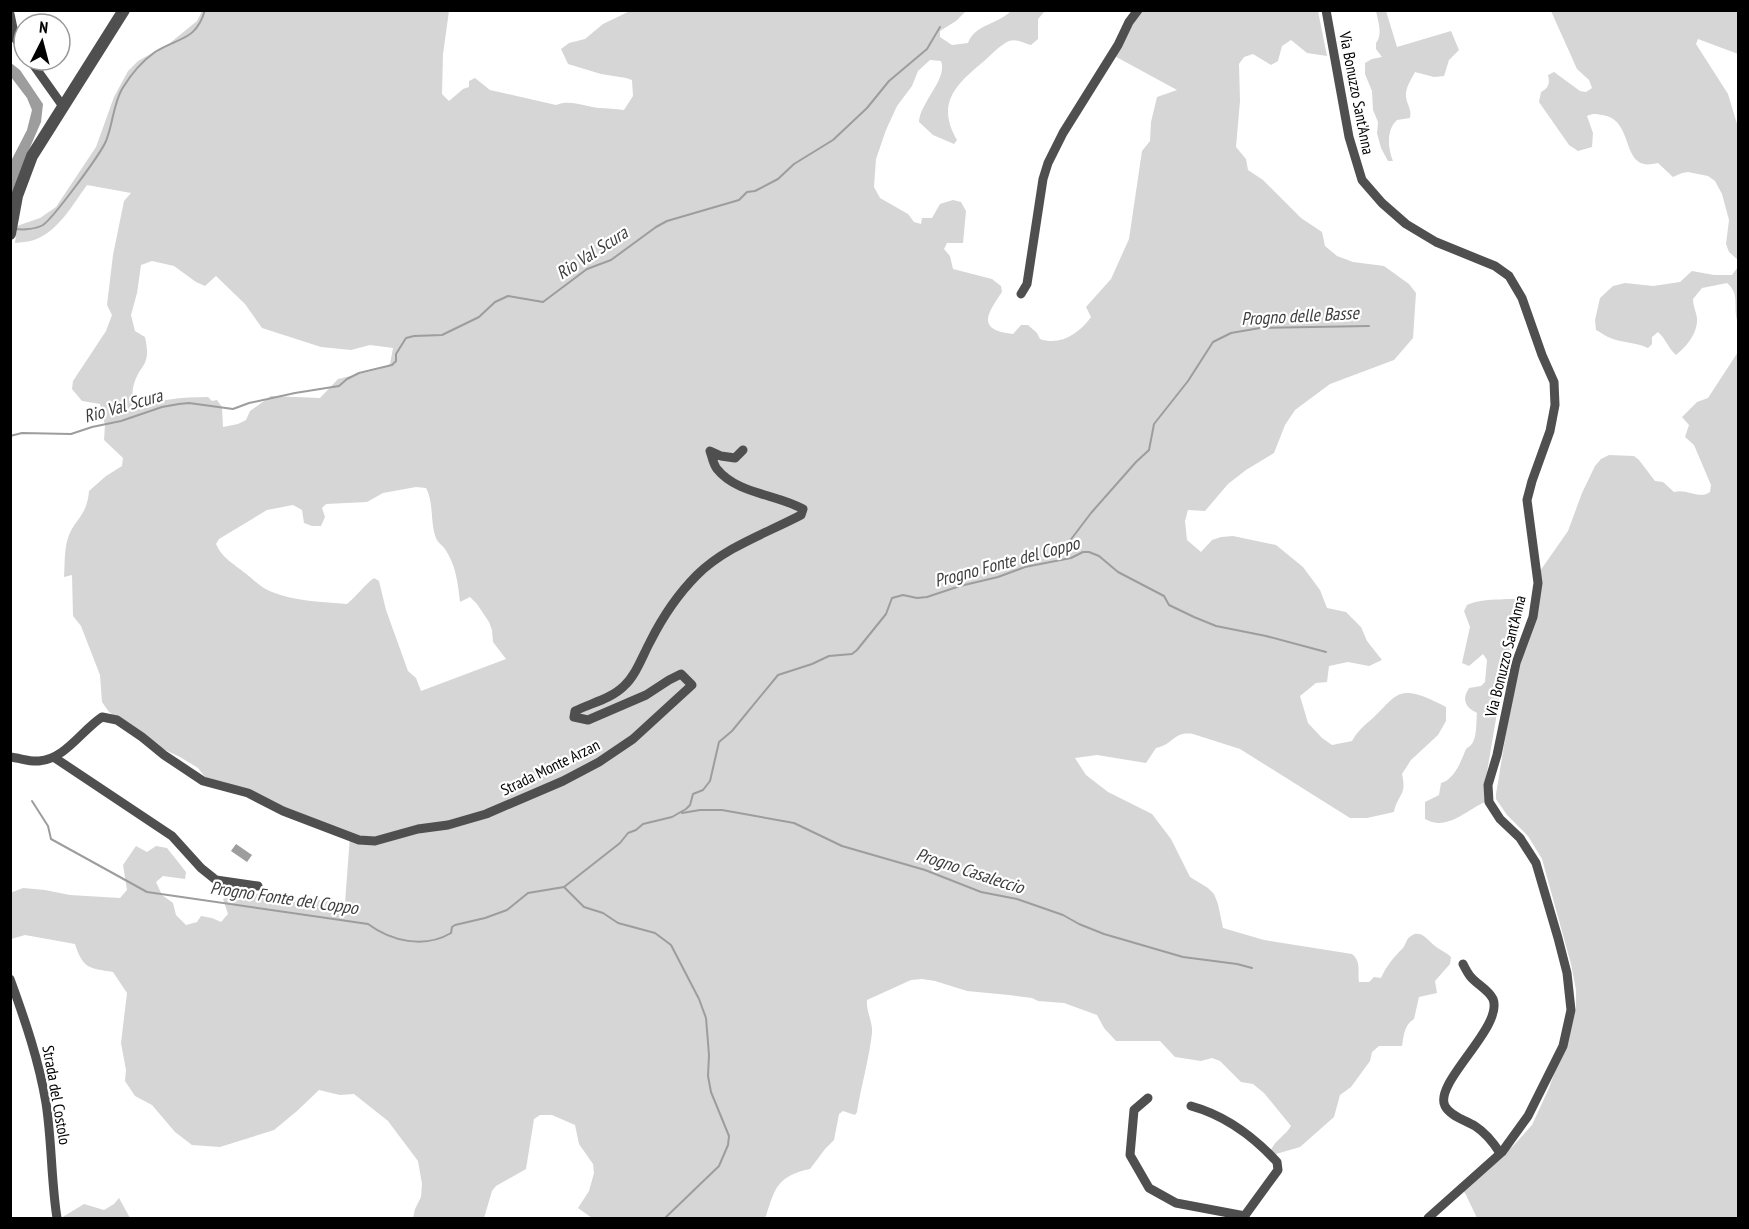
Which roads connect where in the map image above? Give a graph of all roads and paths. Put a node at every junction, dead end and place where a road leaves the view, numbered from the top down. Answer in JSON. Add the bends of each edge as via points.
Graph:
{"nodes":[{"id":1,"x":124,"y":10,"type":"edge"},
{"id":2,"x":1138,"y":10,"type":"edge"},
{"id":3,"x":1326,"y":10,"type":"edge"},
{"id":4,"x":38,"y":72,"type":"edge"},
{"id":5,"x":63,"y":105,"type":"junction"},
{"id":6,"x":11,"y":230,"type":"edge"},
{"id":7,"x":1021,"y":294,"type":"dead end"},
{"id":8,"x":743,"y":450,"type":"dead end"},
{"id":9,"x":10,"y":757,"type":"edge"},
{"id":10,"x":55,"y":758,"type":"junction"},
{"id":11,"x":258,"y":886,"type":"dead end"},
{"id":12,"x":1463,"y":964,"type":"dead end"},
{"id":13,"x":10,"y":979,"type":"edge"},
{"id":14,"x":1148,"y":1098,"type":"dead end"},
{"id":15,"x":1191,"y":1106,"type":"dead end"},
{"id":16,"x":1500,"y":1153,"type":"junction"},
{"id":17,"x":1244,"y":1217,"type":"edge"},
{"id":18,"x":57,"y":1218,"type":"edge"},
{"id":19,"x":1428,"y":1218,"type":"edge"}],
"edges":[{"from":1,"to":5,"type":"street"},
{"from":2,"to":7,"type":"street","via":[[1048,163],[1027,284]]},
{"from":3,"to":16,"type":"street","name":"Via Bonuzzo Sant'Anna","via":[[1349,137],[1362,180],[1406,224],[1509,276],[1522,298],[1554,382],[1550,431],[1527,500],[1537,594],[1516,663],[1488,785],[1489,802],[1536,863],[1567,973],[1572,1010],[1563,1046],[1528,1116]]},
{"from":4,"to":5,"type":"street"},
{"from":5,"to":6,"type":"street","via":[[32,156],[17,196]]},
{"from":8,"to":10,"type":"street","name":"Strada Monte Arzan","via":[[735,458],[710,451],[716,468],[734,484],[792,503],[803,509],[801,515],[743,543],[699,572],[663,618],[638,668],[624,686],[575,711],[574,717],[588,720],[646,695],[681,674],[692,685],[625,745],[530,795],[486,814],[375,842],[358,840],[249,794],[203,781],[117,720],[102,717],[90,724]]},
{"from":9,"to":10,"type":"street","via":[[37,762]]},
{"from":10,"to":11,"type":"street","via":[[172,836],[216,880]]},
{"from":12,"to":16,"type":"street","via":[[1493,1000],[1494,1008],[1474,1048],[1445,1089],[1444,1105],[1491,1138]]},
{"from":13,"to":18,"type":"street","name":"Strada del Costolo","via":[[31,1039],[46,1103]]},
{"from":14,"to":17,"type":"street","via":[[1134,1110],[1130,1155],[1149,1188],[1176,1203]]},
{"from":15,"to":17,"type":"street","via":[[1226,1119],[1277,1162],[1278,1170]]},
{"from":16,"to":19,"type":"street","name":"Via Bonuzzo Sant'Anna"}]}
